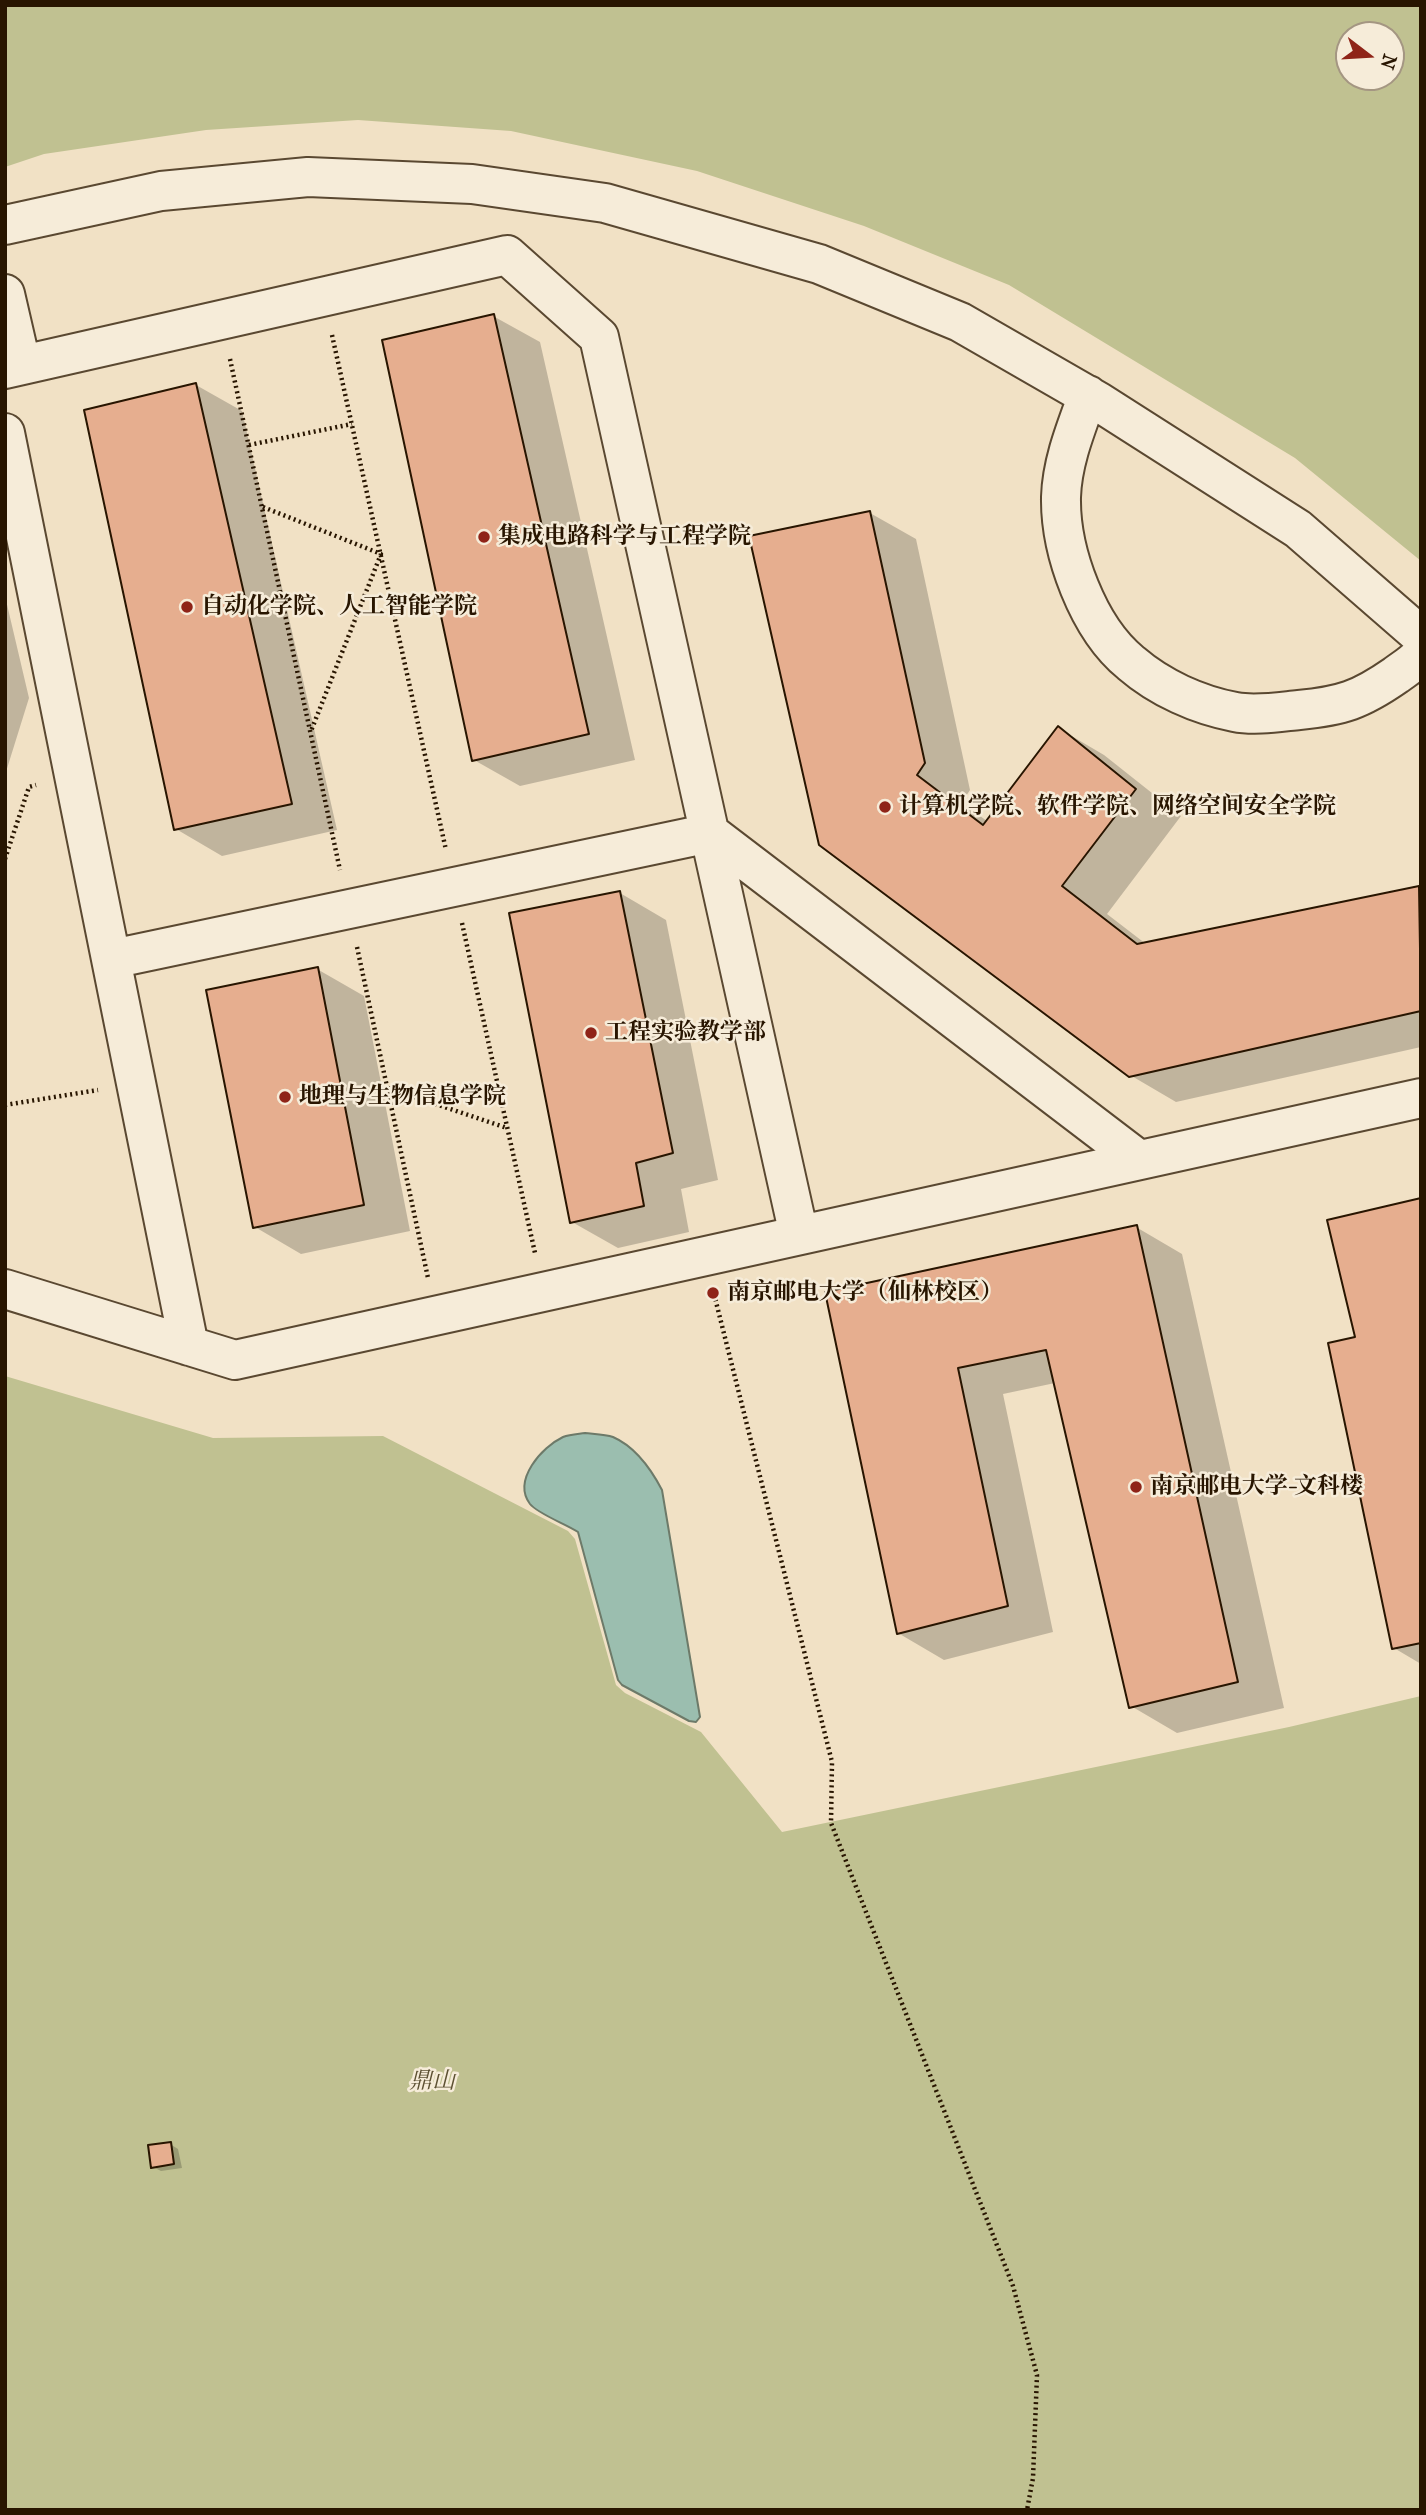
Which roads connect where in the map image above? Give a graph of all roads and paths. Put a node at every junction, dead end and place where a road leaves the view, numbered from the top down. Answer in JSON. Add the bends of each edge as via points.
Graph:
{"nodes":[{"id":1,"x":5,"y":225,"type":"edge"},
{"id":2,"x":5,"y":294,"type":"edge"},
{"id":3,"x":324,"y":297,"type":"junction"},
{"id":4,"x":222,"y":320,"type":"junction"},
{"id":5,"x":5,"y":359,"type":"edge"},
{"id":6,"x":5,"y":369,"type":"edge"},
{"id":7,"x":1088,"y":395,"type":"junction"},
{"id":8,"x":352,"y":424,"type":"junction"},
{"id":9,"x":5,"y":433,"type":"edge"},
{"id":10,"x":249,"y":445,"type":"junction"},
{"id":11,"x":262,"y":507,"type":"junction"},
{"id":12,"x":381,"y":554,"type":"junction"},
{"id":13,"x":1421,"y":636,"type":"edge"},
{"id":14,"x":1421,"y":655,"type":"edge"},
{"id":15,"x":311,"y":733,"type":"junction"},
{"id":16,"x":75,"y":776,"type":"junction"},
{"id":17,"x":710,"y":833,"type":"junction"},
{"id":18,"x":447,"y":855,"type":"dead end"},
{"id":19,"x":5,"y":859,"type":"edge"},
{"id":20,"x":343,"y":883,"type":"dead end"},
{"id":21,"x":459,"y":909,"type":"dead end"},
{"id":22,"x":355,"y":938,"type":"dead end"},
{"id":23,"x":112,"y":959,"type":"junction"},
{"id":24,"x":136,"y":1084,"type":"junction"},
{"id":25,"x":387,"y":1088,"type":"junction"},
{"id":26,"x":1421,"y":1098,"type":"edge"},
{"id":27,"x":5,"y":1105,"type":"edge"},
{"id":28,"x":508,"y":1128,"type":"junction"},
{"id":29,"x":1139,"y":1160,"type":"junction"},
{"id":30,"x":799,"y":1235,"type":"junction"},
{"id":31,"x":704,"y":1256,"type":"junction"},
{"id":32,"x":5,"y":1289,"type":"edge"},
{"id":33,"x":544,"y":1292,"type":"junction"},
{"id":34,"x":436,"y":1315,"type":"junction"},
{"id":35,"x":189,"y":1346,"type":"junction"},
{"id":36,"x":1027,"y":2510,"type":"edge"}],
"edges":[{"from":1,"to":7,"type":"lane","via":[[161,191],[308,177],[472,184],[605,203],[819,264],[960,322]]},
{"from":2,"to":5,"type":"lane","via":[[17,346]]},
{"from":3,"to":4,"type":"lane"},
{"from":3,"to":8,"type":"path"},
{"from":3,"to":17,"type":"lane","via":[[507,256],[599,337]]},
{"from":4,"to":6,"type":"lane"},
{"from":4,"to":10,"type":"path"},
{"from":7,"to":13,"type":"lane","via":[[1298,529]]},
{"from":7,"to":14,"type":"lane","via":[[1070,444],[1061,497],[1066,551],[1099,626],[1129,662],[1201,704],[1238,713],[1265,713],[1333,707],[1364,696]]},
{"from":8,"to":10,"type":"path"},
{"from":8,"to":12,"type":"path"},
{"from":9,"to":16,"type":"lane"},
{"from":10,"to":11,"type":"path"},
{"from":11,"to":12,"type":"path"},
{"from":11,"to":15,"type":"path"},
{"from":12,"to":15,"type":"path"},
{"from":12,"to":18,"type":"path"},
{"from":15,"to":20,"type":"path"},
{"from":16,"to":19,"type":"path","via":[[29,787]]},
{"from":16,"to":23,"type":"lane"},
{"from":17,"to":23,"type":"lane"},
{"from":17,"to":29,"type":"lane"},
{"from":17,"to":30,"type":"lane"},
{"from":21,"to":28,"type":"path"},
{"from":22,"to":25,"type":"path"},
{"from":23,"to":24,"type":"lane"},
{"from":24,"to":27,"type":"path"},
{"from":24,"to":35,"type":"lane"},
{"from":25,"to":28,"type":"path"},
{"from":25,"to":34,"type":"path"},
{"from":26,"to":29,"type":"lane"},
{"from":28,"to":33,"type":"path"},
{"from":29,"to":30,"type":"lane"},
{"from":30,"to":31,"type":"lane"},
{"from":31,"to":33,"type":"lane"},
{"from":31,"to":36,"type":"path","via":[[832,1762],[831,1823],[1013,2286],[1037,2375],[1033,2478]]},
{"from":32,"to":35,"type":"lane"},
{"from":33,"to":34,"type":"lane"},
{"from":34,"to":35,"type":"lane","via":[[235,1360]]}]}
